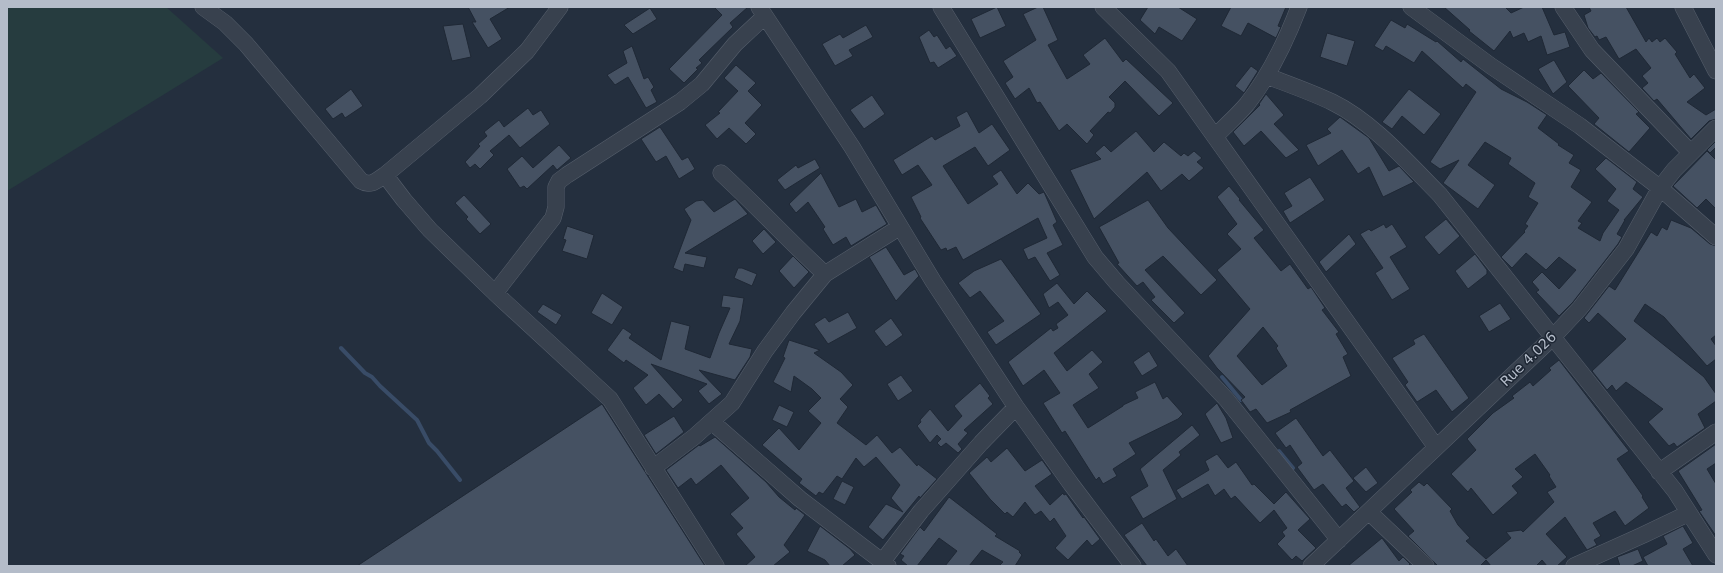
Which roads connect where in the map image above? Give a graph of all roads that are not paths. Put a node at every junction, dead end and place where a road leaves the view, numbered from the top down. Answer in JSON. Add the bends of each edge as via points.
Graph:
{"nodes":[{"id":1,"x":203,"y":7,"type":"edge"},
{"id":2,"x":560,"y":7,"type":"edge"},
{"id":3,"x":941,"y":7,"type":"edge"},
{"id":4,"x":1103,"y":7,"type":"edge"},
{"id":5,"x":1299,"y":7,"type":"edge"},
{"id":6,"x":1412,"y":7,"type":"edge"},
{"id":7,"x":1563,"y":7,"type":"edge"},
{"id":8,"x":1683,"y":7,"type":"edge"},
{"id":9,"x":762,"y":11,"type":"edge"},
{"id":10,"x":1716,"y":71,"type":"edge"},
{"id":11,"x":1267,"y":76,"type":"junction"},
{"id":12,"x":1716,"y":128,"type":"edge"},
{"id":13,"x":1215,"y":137,"type":"junction"},
{"id":14,"x":1690,"y":152,"type":"junction"},
{"id":15,"x":721,"y":173,"type":"dead end"},
{"id":16,"x":385,"y":175,"type":"junction"},
{"id":17,"x":1660,"y":188,"type":"junction"},
{"id":18,"x":900,"y":227,"type":"junction"},
{"id":19,"x":1716,"y":238,"type":"edge"},
{"id":20,"x":825,"y":274,"type":"junction"},
{"id":21,"x":495,"y":293,"type":"junction"},
{"id":22,"x":1553,"y":337,"type":"junction"},
{"id":23,"x":1016,"y":407,"type":"junction"},
{"id":24,"x":712,"y":422,"type":"junction"},
{"id":25,"x":1716,"y":432,"type":"edge"},
{"id":26,"x":1436,"y":447,"type":"junction"},
{"id":27,"x":653,"y":468,"type":"junction"},
{"id":28,"x":1659,"y":472,"type":"junction"},
{"id":29,"x":1369,"y":512,"type":"junction"},
{"id":30,"x":1689,"y":513,"type":"junction"},
{"id":31,"x":1339,"y":540,"type":"junction"},
{"id":32,"x":1716,"y":555,"type":"edge"},
{"id":33,"x":885,"y":564,"type":"edge"},
{"id":34,"x":716,"y":566,"type":"edge"},
{"id":35,"x":1133,"y":566,"type":"edge"},
{"id":36,"x":1311,"y":566,"type":"edge"},
{"id":37,"x":1426,"y":566,"type":"edge"},
{"id":38,"x":1574,"y":566,"type":"edge"}],
"edges":[{"from":1,"to":16,"type":"street","via":[[225,22],[246,44],[362,181],[372,184]]},
{"from":2,"to":16,"type":"street","via":[[527,51],[480,96]]},
{"from":3,"to":31,"type":"street","via":[[1095,257],[1227,400]]},
{"from":4,"to":13,"type":"street","via":[[1168,71]]},
{"from":5,"to":11,"type":"street"},
{"from":6,"to":17,"type":"street","via":[[1491,66],[1580,126]]},
{"from":7,"to":14,"type":"street","via":[[1592,50]]},
{"from":8,"to":10,"type":"street"},
{"from":9,"to":18,"type":"street","via":[[852,147]]},
{"from":9,"to":21,"type":"street","via":[[702,84],[680,102],[559,182],[556,187],[556,212],[553,218]]},
{"from":11,"to":13,"type":"street","via":[[1246,105]]},
{"from":11,"to":22,"type":"street","via":[[1333,102],[1361,120],[1403,158],[1440,195]]},
{"from":12,"to":14,"type":"street","name":"Rue 4.026"},
{"from":13,"to":26,"type":"street"},
{"from":14,"to":17,"type":"street","name":"Rue 4.026"},
{"from":15,"to":20,"type":"street"},
{"from":16,"to":21,"type":"street","via":[[430,230]]},
{"from":17,"to":19,"type":"street"},
{"from":17,"to":22,"type":"street","name":"Rue 4.026","via":[[1626,248],[1580,308]]},
{"from":18,"to":20,"type":"street"},
{"from":18,"to":23,"type":"street"},
{"from":20,"to":24,"type":"street","via":[[765,351],[732,402]]},
{"from":21,"to":27,"type":"street","via":[[610,399]]},
{"from":22,"to":26,"type":"street","name":"Rue 4.026"},
{"from":22,"to":28,"type":"street"},
{"from":23,"to":33,"type":"street","via":[[981,442],[921,511]]},
{"from":23,"to":35,"type":"street"},
{"from":24,"to":27,"type":"street"},
{"from":24,"to":33,"type":"street","via":[[800,499]]},
{"from":25,"to":28,"type":"street"},
{"from":26,"to":29,"type":"street","name":"Rue 4.026"},
{"from":27,"to":34,"type":"street"},
{"from":28,"to":30,"type":"street"},
{"from":29,"to":31,"type":"street","name":"Rue 4.026"},
{"from":29,"to":37,"type":"street"},
{"from":30,"to":32,"type":"street"},
{"from":30,"to":38,"type":"street"},
{"from":31,"to":36,"type":"street","name":"Rue 4.026"}]}
